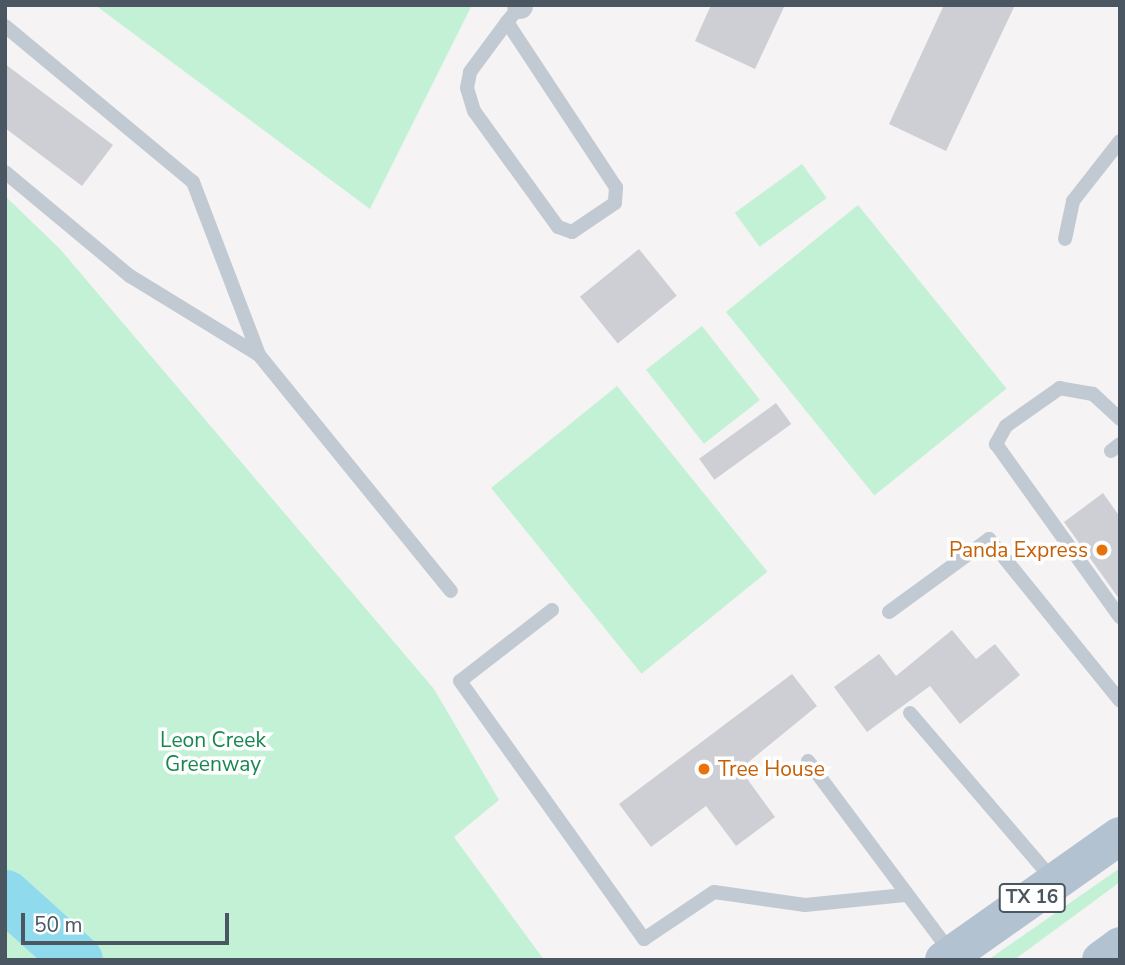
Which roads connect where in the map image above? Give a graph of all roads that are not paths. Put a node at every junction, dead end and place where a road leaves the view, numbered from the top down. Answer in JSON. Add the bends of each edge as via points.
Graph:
{"nodes":[{"id":1,"x":516,"y":11,"type":"edge"},
{"id":2,"x":5,"y":26,"type":"edge"},
{"id":3,"x":1120,"y":141,"type":"edge"},
{"id":4,"x":5,"y":172,"type":"edge"},
{"id":5,"x":1065,"y":239,"type":"dead end"},
{"id":6,"x":259,"y":355,"type":"junction"},
{"id":7,"x":1120,"y":419,"type":"edge"},
{"id":8,"x":451,"y":591,"type":"dead end"},
{"id":9,"x":552,"y":610,"type":"dead end"},
{"id":10,"x":889,"y":612,"type":"dead end"},
{"id":11,"x":1120,"y":617,"type":"edge"},
{"id":12,"x":1120,"y":701,"type":"edge"},
{"id":13,"x":910,"y":713,"type":"dead end"},
{"id":14,"x":808,"y":761,"type":"dead end"},
{"id":15,"x":1120,"y":836,"type":"edge"},
{"id":16,"x":1055,"y":882,"type":"junction"},
{"id":17,"x":905,"y":895,"type":"junction"},
{"id":18,"x":1120,"y":946,"type":"edge"},
{"id":19,"x":948,"y":957,"type":"edge"},
{"id":20,"x":1101,"y":960,"type":"edge"}],
"edges":[{"from":1,"to":1,"type":"lane","via":[[470,72],[467,89],[474,111],[558,227],[572,232],[615,203],[616,187]]},
{"from":2,"to":6,"type":"lane","via":[[193,182]]},
{"from":3,"to":5,"type":"lane","via":[[1073,201]]},
{"from":4,"to":6,"type":"lane","via":[[130,276]]},
{"from":6,"to":8,"type":"lane"},
{"from":7,"to":11,"type":"lane","via":[[1093,394],[1060,388],[1006,426],[996,444]]},
{"from":9,"to":17,"type":"lane","via":[[460,681],[644,939],[715,892],[806,905]]},
{"from":10,"to":12,"type":"lane","via":[[989,539]]},
{"from":13,"to":16,"type":"lane"},
{"from":14,"to":17,"type":"lane"},
{"from":15,"to":16,"type":"main road","number":"TX 16"},
{"from":16,"to":19,"type":"main road","number":"TX 16"},
{"from":17,"to":19,"type":"lane"},
{"from":18,"to":20,"type":"main road"}]}
